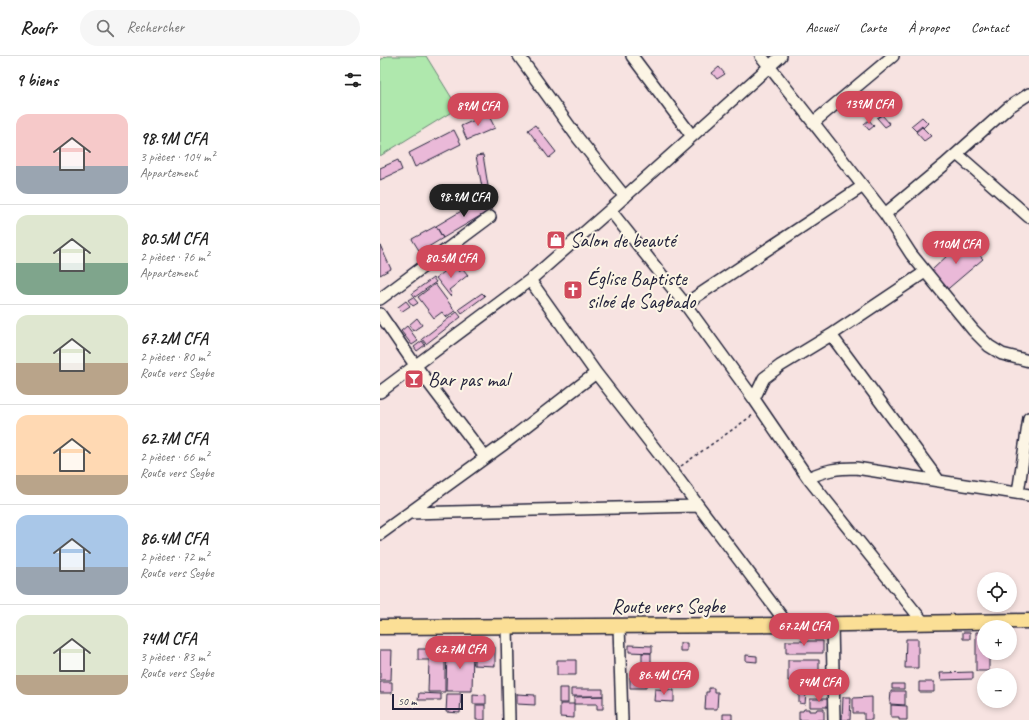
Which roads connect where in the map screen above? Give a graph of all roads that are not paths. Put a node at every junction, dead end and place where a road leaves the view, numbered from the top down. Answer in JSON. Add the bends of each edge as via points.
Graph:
{"nodes":[{"id":1,"x":519,"y":56,"type":"edge"},
{"id":2,"x":632,"y":56,"type":"edge"},
{"id":3,"x":761,"y":56,"type":"edge"},
{"id":4,"x":781,"y":56,"type":"edge"},
{"id":5,"x":892,"y":56,"type":"edge"},
{"id":6,"x":769,"y":66,"type":"junction"},
{"id":7,"x":1029,"y":94,"type":"edge"},
{"id":8,"x":814,"y":122,"type":"junction"},
{"id":9,"x":692,"y":136,"type":"junction"},
{"id":10,"x":957,"y":154,"type":"junction"},
{"id":11,"x":863,"y":186,"type":"junction"},
{"id":12,"x":625,"y":197,"type":"junction"},
{"id":13,"x":610,"y":210,"type":"junction"},
{"id":14,"x":885,"y":214,"type":"junction"},
{"id":15,"x":490,"y":217,"type":"dead end"},
{"id":16,"x":1029,"y":217,"type":"edge"},
{"id":17,"x":925,"y":272,"type":"junction"},
{"id":18,"x":530,"y":280,"type":"junction"},
{"id":19,"x":380,"y":299,"type":"edge"},
{"id":20,"x":685,"y":304,"type":"junction"},
{"id":21,"x":380,"y":314,"type":"edge"},
{"id":22,"x":831,"y":335,"type":"junction"},
{"id":23,"x":1029,"y":361,"type":"edge"},
{"id":24,"x":415,"y":365,"type":"junction"},
{"id":25,"x":596,"y":373,"type":"junction"},
{"id":26,"x":380,"y":392,"type":"edge"},
{"id":27,"x":754,"y":399,"type":"junction"},
{"id":28,"x":1029,"y":418,"type":"edge"},
{"id":29,"x":486,"y":457,"type":"junction"},
{"id":30,"x":808,"y":478,"type":"junction"},
{"id":31,"x":939,"y":482,"type":"junction"},
{"id":32,"x":1024,"y":494,"type":"edge"},
{"id":33,"x":698,"y":506,"type":"junction"},
{"id":34,"x":409,"y":513,"type":"junction"},
{"id":35,"x":380,"y":534,"type":"edge"},
{"id":36,"x":1029,"y":621,"type":"edge"},
{"id":37,"x":924,"y":623,"type":"junction"},
{"id":38,"x":832,"y":624,"type":"junction"},
{"id":39,"x":788,"y":625,"type":"junction"},
{"id":40,"x":619,"y":626,"type":"junction"},
{"id":41,"x":380,"y":627,"type":"edge"},
{"id":42,"x":507,"y":627,"type":"junction"},
{"id":43,"x":509,"y":720,"type":"edge"},
{"id":44,"x":622,"y":720,"type":"edge"},
{"id":45,"x":834,"y":720,"type":"edge"}],
"edges":[{"from":1,"to":12,"type":"street","via":[[578,138]]},
{"from":2,"to":9,"type":"street"},
{"from":3,"to":6,"type":"street"},
{"from":4,"to":6,"type":"street"},
{"from":5,"to":8,"type":"street"},
{"from":6,"to":8,"type":"street"},
{"from":6,"to":9,"type":"street"},
{"from":7,"to":10,"type":"street","via":[[1009,107]]},
{"from":8,"to":11,"type":"street"},
{"from":9,"to":12,"type":"street"},
{"from":10,"to":14,"type":"street"},
{"from":10,"to":16,"type":"street"},
{"from":11,"to":14,"type":"street"},
{"from":11,"to":20,"type":"street"},
{"from":12,"to":13,"type":"street"},
{"from":13,"to":18,"type":"street"},
{"from":13,"to":20,"type":"street"},
{"from":14,"to":17,"type":"street"},
{"from":15,"to":19,"type":"street"},
{"from":17,"to":22,"type":"street"},
{"from":17,"to":23,"type":"street","via":[[989,346],[1002,354]]},
{"from":18,"to":24,"type":"street"},
{"from":18,"to":25,"type":"street"},
{"from":20,"to":27,"type":"street"},
{"from":21,"to":24,"type":"street"},
{"from":22,"to":27,"type":"street","via":[[764,378]]},
{"from":22,"to":31,"type":"street"},
{"from":24,"to":26,"type":"street"},
{"from":24,"to":29,"type":"street"},
{"from":25,"to":29,"type":"street"},
{"from":25,"to":33,"type":"street"},
{"from":27,"to":30,"type":"street"},
{"from":28,"to":32,"type":"street"},
{"from":29,"to":34,"type":"street"},
{"from":30,"to":31,"type":"street","via":[[835,468],[856,468]]},
{"from":30,"to":37,"type":"street"},
{"from":31,"to":32,"type":"street"},
{"from":33,"to":34,"type":"street"},
{"from":33,"to":39,"type":"street"},
{"from":34,"to":35,"type":"street"},
{"from":36,"to":37,"type":"main road","name":"Route vers Segbe"},
{"from":37,"to":38,"type":"main road","name":"Route vers Segbe"},
{"from":38,"to":39,"type":"main road","name":"Route vers Segbe"},
{"from":38,"to":45,"type":"street"},
{"from":39,"to":40,"type":"main road","name":"Route vers Segbe"},
{"from":40,"to":42,"type":"main road","name":"Route vers Segbe"},
{"from":40,"to":44,"type":"street"},
{"from":41,"to":42,"type":"main road","name":"Route vers Segbe"},
{"from":42,"to":43,"type":"street"}]}
